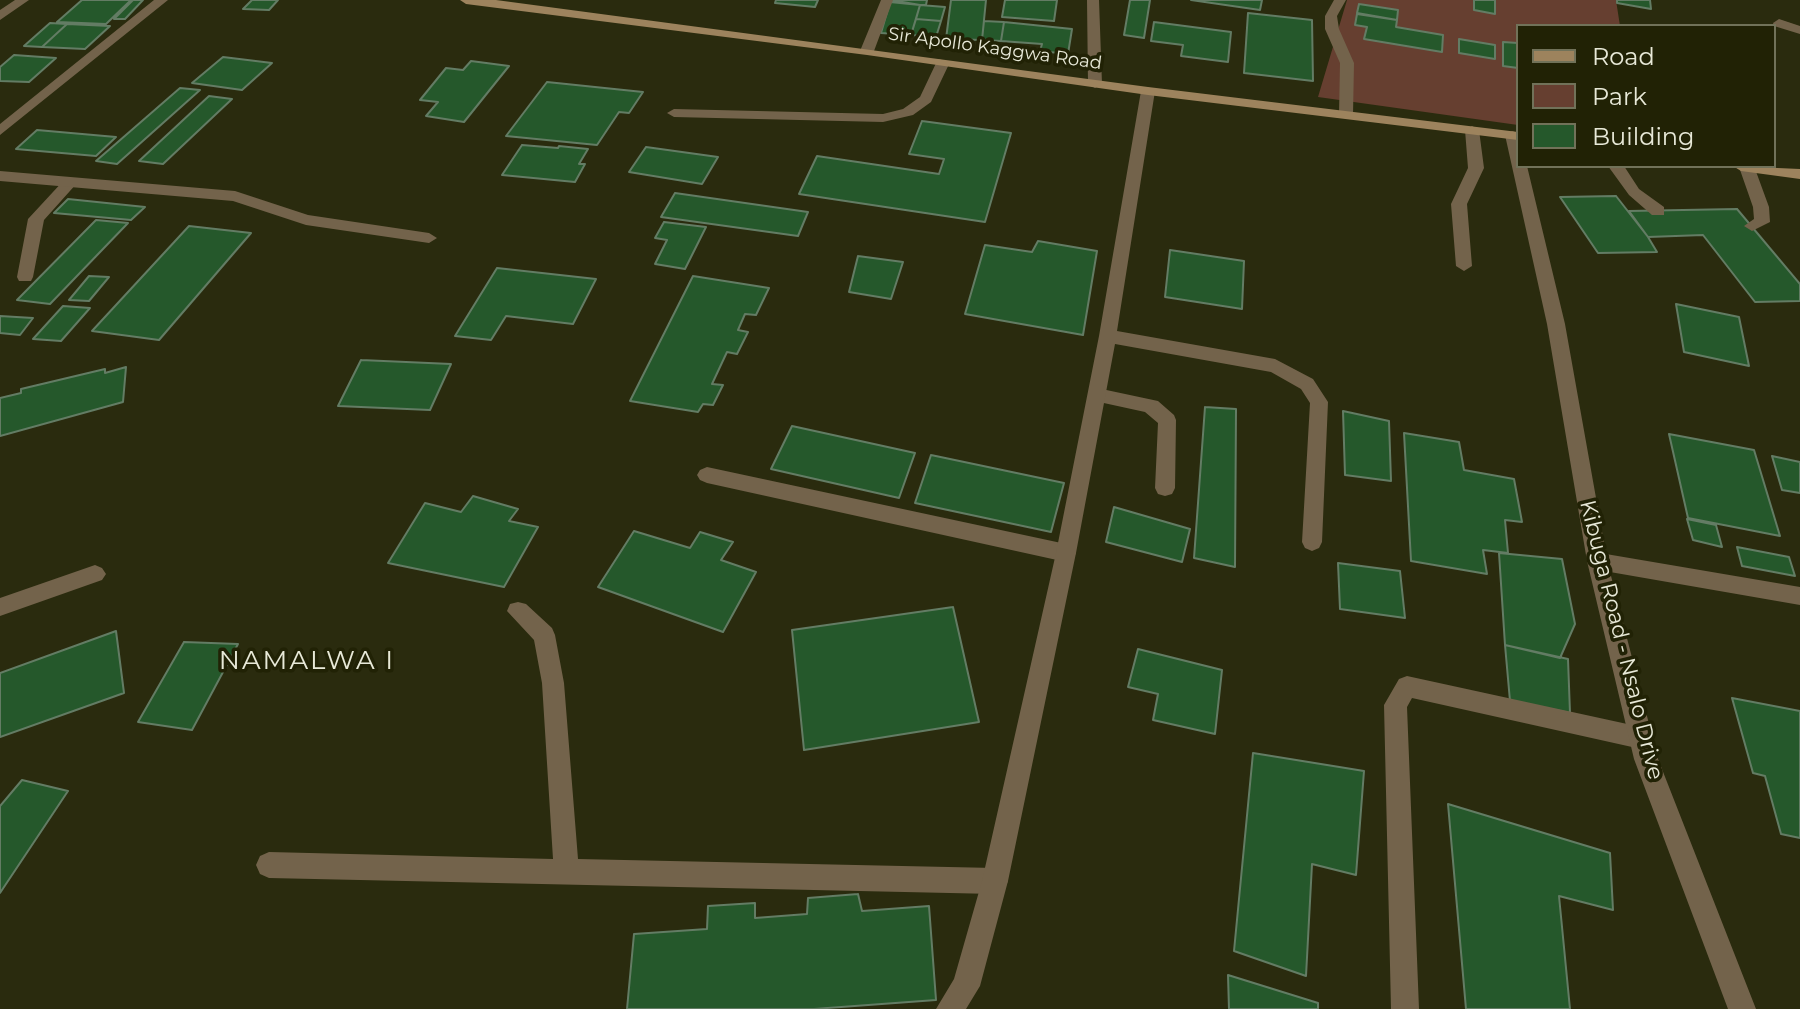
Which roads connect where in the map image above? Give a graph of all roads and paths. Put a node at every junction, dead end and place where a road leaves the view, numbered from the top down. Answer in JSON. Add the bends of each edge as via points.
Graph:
{"nodes":[{"id":1,"x":23,"y":0,"type":"edge"},
{"id":2,"x":162,"y":0,"type":"edge"},
{"id":3,"x":466,"y":0,"type":"edge"},
{"id":4,"x":887,"y":0,"type":"edge"},
{"id":5,"x":1093,"y":0,"type":"edge"},
{"id":6,"x":1340,"y":0,"type":"edge"},
{"id":7,"x":0,"y":16,"type":"edge"},
{"id":8,"x":1779,"y":23,"type":"dead end"},
{"id":9,"x":1800,"y":30,"type":"edge"},
{"id":10,"x":867,"y":51,"type":"junction"},
{"id":11,"x":943,"y":62,"type":"junction"},
{"id":12,"x":1095,"y":84,"type":"junction"},
{"id":13,"x":1148,"y":91,"type":"junction"},
{"id":14,"x":674,"y":113,"type":"dead end"},
{"id":15,"x":1346,"y":115,"type":"junction"},
{"id":16,"x":1472,"y":130,"type":"junction"},
{"id":17,"x":0,"y":131,"type":"edge"},
{"id":18,"x":1515,"y":135,"type":"edge"},
{"id":19,"x":1520,"y":168,"type":"edge"},
{"id":20,"x":1617,"y":168,"type":"edge"},
{"id":21,"x":1747,"y":168,"type":"edge"},
{"id":22,"x":1755,"y":168,"type":"edge"},
{"id":23,"x":1800,"y":174,"type":"edge"},
{"id":24,"x":0,"y":176,"type":"edge"},
{"id":25,"x":70,"y":182,"type":"junction"},
{"id":26,"x":1658,"y":211,"type":"dead end"},
{"id":27,"x":1752,"y":226,"type":"dead end"},
{"id":28,"x":429,"y":238,"type":"dead end"},
{"id":29,"x":1464,"y":266,"type":"dead end"},
{"id":30,"x":25,"y":277,"type":"dead end"},
{"id":31,"x":1108,"y":336,"type":"junction"},
{"id":32,"x":1097,"y":395,"type":"junction"},
{"id":33,"x":707,"y":475,"type":"dead end"},
{"id":34,"x":1165,"y":488,"type":"dead end"},
{"id":35,"x":1312,"y":542,"type":"dead end"},
{"id":36,"x":1066,"y":553,"type":"junction"},
{"id":37,"x":1597,"y":561,"type":"junction"},
{"id":38,"x":95,"y":574,"type":"dead end"},
{"id":39,"x":1800,"y":596,"type":"edge"},
{"id":40,"x":0,"y":607,"type":"edge"},
{"id":41,"x":518,"y":611,"type":"dead end"},
{"id":42,"x":1641,"y":738,"type":"junction"},
{"id":43,"x":269,"y":865,"type":"dead end"},
{"id":44,"x":566,"y":871,"type":"junction"},
{"id":45,"x":995,"y":881,"type":"junction"},
{"id":46,"x":950,"y":1009,"type":"edge"},
{"id":47,"x":1405,"y":1009,"type":"edge"},
{"id":48,"x":1742,"y":1009,"type":"edge"}],
"edges":[{"from":1,"to":7,"type":"street"},
{"from":2,"to":17,"type":"street"},
{"from":3,"to":10,"type":"main road","name":"Sir Apollo Kaggwa Road"},
{"from":4,"to":10,"type":"street"},
{"from":5,"to":12,"type":"street"},
{"from":6,"to":15,"type":"street","via":[[1331,16],[1347,63]]},
{"from":8,"to":9,"type":"street"},
{"from":10,"to":11,"type":"main road","name":"Sir Apollo Kaggwa Road"},
{"from":11,"to":12,"type":"main road","name":"Sir Apollo Kaggwa Road"},
{"from":11,"to":14,"type":"street","via":[[926,99],[908,112],[883,118]]},
{"from":12,"to":13,"type":"main road","name":"Sir Apollo Kaggwa Road"},
{"from":13,"to":15,"type":"main road","name":"Sir Apollo Kaggwa Road"},
{"from":13,"to":31,"type":"street"},
{"from":15,"to":16,"type":"main road","name":"Sir Apollo Kaggwa Road"},
{"from":16,"to":18,"type":"main road","name":"Sir Apollo Kaggwa Road"},
{"from":16,"to":29,"type":"street","via":[[1476,168],[1459,204]]},
{"from":19,"to":37,"type":"street","name":"Kibuga Road - Nsalo Drive","via":[[1556,324]]},
{"from":20,"to":26,"type":"street","via":[[1634,192]]},
{"from":21,"to":27,"type":"street","via":[[1761,207],[1762,222]]},
{"from":22,"to":23,"type":"main road"},
{"from":24,"to":25,"type":"street"},
{"from":25,"to":28,"type":"street","via":[[235,196],[306,220]]},
{"from":25,"to":30,"type":"street","via":[[36,219]]},
{"from":31,"to":32,"type":"street"},
{"from":31,"to":35,"type":"street","via":[[1275,366],[1307,384],[1319,402]]},
{"from":32,"to":34,"type":"street","via":[[1151,406],[1167,420]]},
{"from":32,"to":36,"type":"street"},
{"from":33,"to":36,"type":"street"},
{"from":36,"to":45,"type":"street"},
{"from":37,"to":39,"type":"street"},
{"from":37,"to":42,"type":"street","name":"Kibuga Road - Nsalo Drive"},
{"from":38,"to":40,"type":"street"},
{"from":41,"to":44,"type":"street","via":[[544,635],[553,683]]},
{"from":42,"to":47,"type":"street","via":[[1407,686],[1395,705]]},
{"from":42,"to":48,"type":"street","name":"Kibuga Road - Nsalo Drive"},
{"from":43,"to":44,"type":"street"},
{"from":44,"to":45,"type":"street"},
{"from":45,"to":46,"type":"street","via":[[966,986]]}]}
